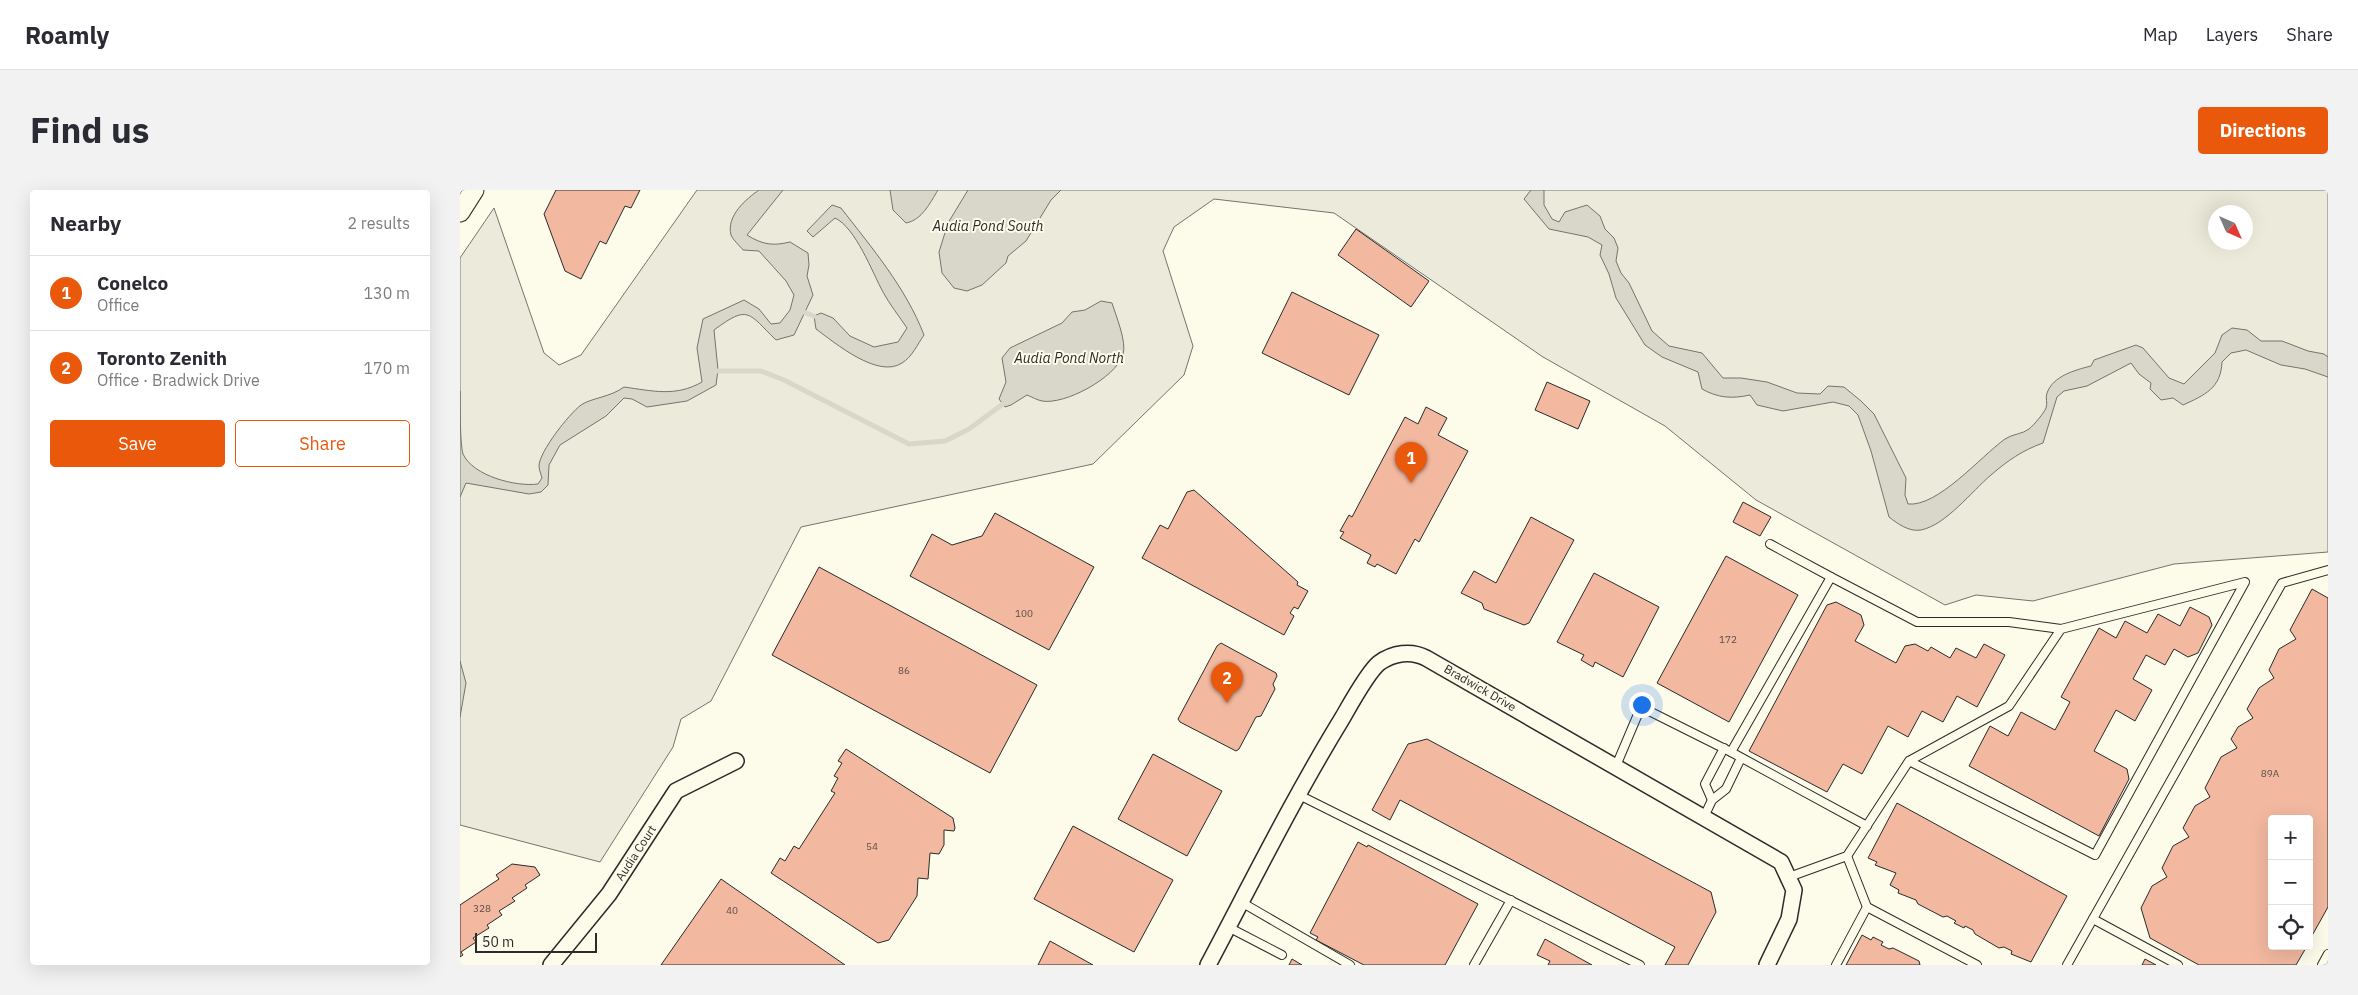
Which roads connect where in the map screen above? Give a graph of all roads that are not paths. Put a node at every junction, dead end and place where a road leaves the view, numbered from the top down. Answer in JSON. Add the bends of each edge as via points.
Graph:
{"nodes":[{"id":1,"x":474,"y":190,"type":"edge"},
{"id":2,"x":460,"y":212,"type":"edge"},
{"id":3,"x":1770,"y":544,"type":"dead end"},
{"id":4,"x":2328,"y":570,"type":"edge"},
{"id":5,"x":1831,"y":577,"type":"junction"},
{"id":6,"x":2061,"y":629,"type":"junction"},
{"id":7,"x":1727,"y":750,"type":"junction"},
{"id":8,"x":1741,"y":758,"type":"junction"},
{"id":9,"x":736,"y":761,"type":"dead end"},
{"id":10,"x":1909,"y":761,"type":"junction"},
{"id":11,"x":1616,"y":766,"type":"junction"},
{"id":12,"x":1299,"y":795,"type":"junction"},
{"id":13,"x":1712,"y":800,"type":"junction"},
{"id":14,"x":1704,"y":817,"type":"junction"},
{"id":15,"x":1867,"y":826,"type":"junction"},
{"id":16,"x":1847,"y":856,"type":"junction"},
{"id":17,"x":1790,"y":877,"type":"junction"},
{"id":18,"x":1511,"y":900,"type":"junction"},
{"id":19,"x":1241,"y":902,"type":"junction"},
{"id":20,"x":1867,"y":906,"type":"junction"},
{"id":21,"x":2093,"y":919,"type":"junction"},
{"id":22,"x":1228,"y":927,"type":"junction"},
{"id":23,"x":2328,"y":954,"type":"edge"},
{"id":24,"x":1282,"y":955,"type":"dead end"},
{"id":25,"x":551,"y":965,"type":"edge"},
{"id":26,"x":1208,"y":965,"type":"edge"},
{"id":27,"x":1350,"y":965,"type":"edge"},
{"id":28,"x":1474,"y":965,"type":"edge"},
{"id":29,"x":1640,"y":965,"type":"edge"},
{"id":30,"x":1767,"y":965,"type":"edge"},
{"id":31,"x":1836,"y":965,"type":"edge"},
{"id":32,"x":1977,"y":965,"type":"edge"},
{"id":33,"x":2067,"y":965,"type":"edge"},
{"id":34,"x":2178,"y":965,"type":"edge"},
{"id":35,"x":2322,"y":965,"type":"edge"}],
"edges":[{"from":1,"to":2,"type":"street"},
{"from":3,"to":5,"type":"lane"},
{"from":4,"to":21,"type":"lane","via":[[2282,583]]},
{"from":5,"to":6,"type":"lane","via":[[1917,622],[2009,622]]},
{"from":5,"to":7,"type":"lane"},
{"from":6,"to":10,"type":"lane","via":[[2009,706]]},
{"from":6,"to":10,"type":"lane","via":[[2245,582],[2095,855]]},
{"from":7,"to":8,"type":"lane"},
{"from":7,"to":11,"type":"lane","via":[[1641,707]]},
{"from":7,"to":13,"type":"lane","via":[[1705,784]]},
{"from":8,"to":13,"type":"lane","via":[[1726,789]]},
{"from":8,"to":15,"type":"lane"},
{"from":9,"to":25,"type":"street","name":"Audia Court","via":[[676,791],[609,894]]},
{"from":10,"to":15,"type":"lane"},
{"from":11,"to":12,"type":"street","name":"Bradwick Drive","via":[[1420,654],[1404,652],[1379,663],[1370,675],[1330,737]]},
{"from":11,"to":14,"type":"street","name":"Bradwick Drive"},
{"from":12,"to":18,"type":"lane"},
{"from":12,"to":19,"type":"street","name":"Bradwick Drive"},
{"from":13,"to":14,"type":"lane"},
{"from":14,"to":17,"type":"street","name":"Bradwick Drive","via":[[1781,862]]},
{"from":15,"to":16,"type":"lane"},
{"from":16,"to":17,"type":"lane"},
{"from":16,"to":20,"type":"lane"},
{"from":17,"to":30,"type":"street","via":[[1794,890],[1789,919]]},
{"from":18,"to":28,"type":"lane"},
{"from":18,"to":29,"type":"lane"},
{"from":19,"to":22,"type":"street","name":"Bradwick Drive"},
{"from":19,"to":27,"type":"lane"},
{"from":20,"to":31,"type":"lane"},
{"from":20,"to":32,"type":"lane"},
{"from":21,"to":33,"type":"lane"},
{"from":21,"to":34,"type":"lane"},
{"from":22,"to":24,"type":"lane"},
{"from":22,"to":26,"type":"street","name":"Bradwick Drive"},
{"from":23,"to":35,"type":"lane"}]}
